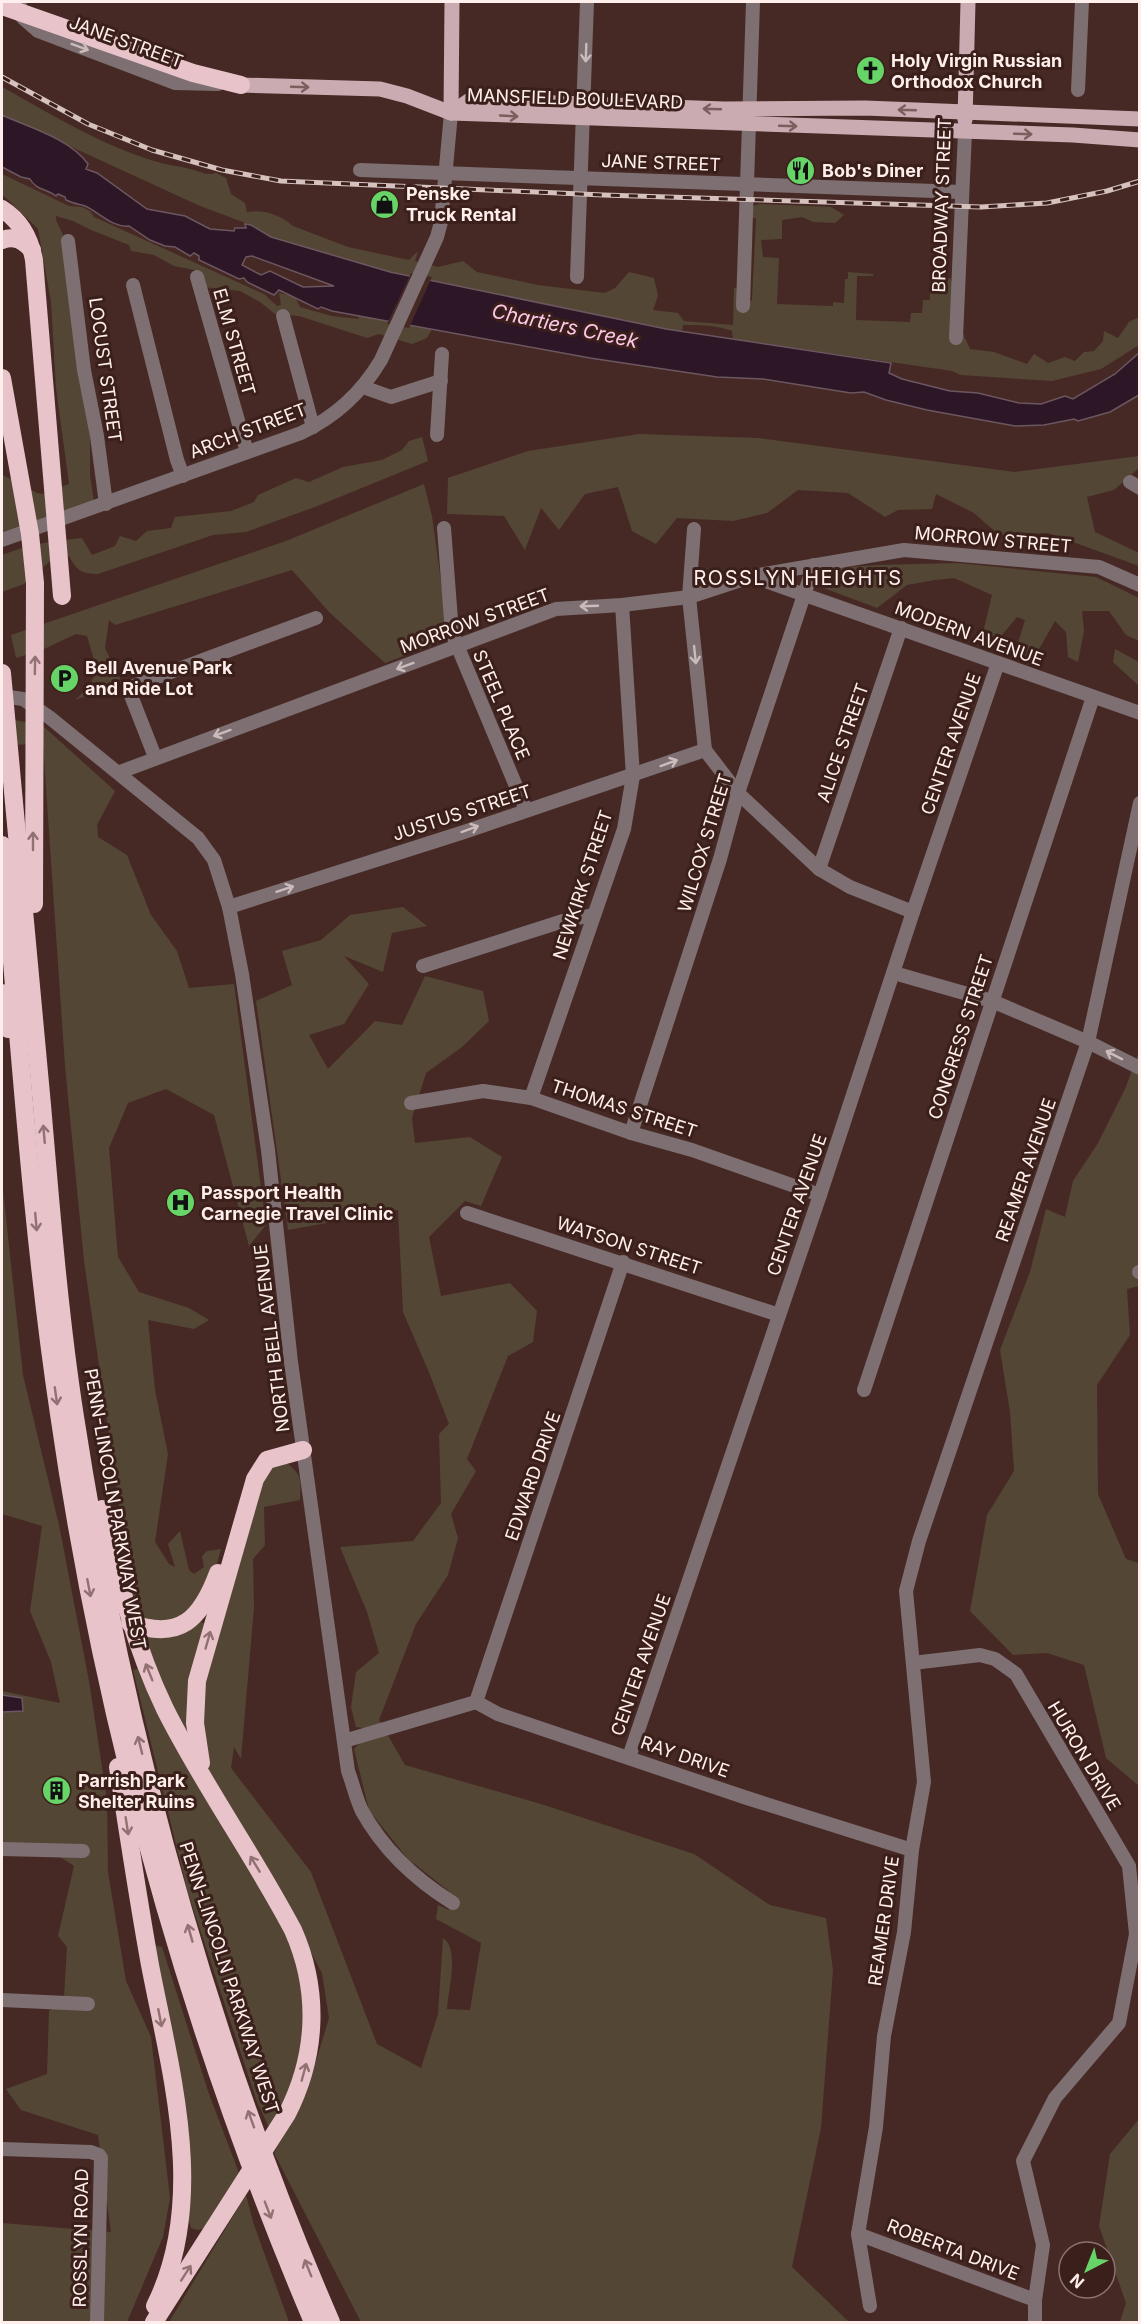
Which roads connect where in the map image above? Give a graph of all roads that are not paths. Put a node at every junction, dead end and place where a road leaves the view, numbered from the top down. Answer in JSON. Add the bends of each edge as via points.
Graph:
{"nodes":[{"id":1,"x":19,"y":2,"type":"edge"},
{"id":2,"x":452,"y":2,"type":"edge"},
{"id":3,"x":587,"y":2,"type":"edge"},
{"id":4,"x":753,"y":2,"type":"edge"},
{"id":5,"x":968,"y":2,"type":"edge"},
{"id":6,"x":1082,"y":2,"type":"edge"},
{"id":7,"x":2,"y":6,"type":"edge"},
{"id":8,"x":241,"y":85,"type":"junction"},
{"id":9,"x":1078,"y":90,"type":"dead end"},
{"id":10,"x":584,"y":112,"type":"junction"},
{"id":11,"x":965,"y":112,"type":"junction"},
{"id":12,"x":451,"y":113,"type":"junction"},
{"id":13,"x":750,"y":117,"type":"junction"},
{"id":14,"x":1140,"y":119,"type":"edge"},
{"id":15,"x":965,"y":132,"type":"junction"},
{"id":16,"x":1140,"y":140,"type":"edge"},
{"id":17,"x":360,"y":170,"type":"dead end"},
{"id":18,"x":446,"y":173,"type":"junction"},
{"id":19,"x":580,"y":179,"type":"junction"},
{"id":20,"x":747,"y":185,"type":"junction"},
{"id":21,"x":962,"y":192,"type":"junction"},
{"id":22,"x":2,"y":209,"type":"edge"},
{"id":23,"x":2,"y":240,"type":"edge"},
{"id":24,"x":68,"y":241,"type":"dead end"},
{"id":25,"x":32,"y":250,"type":"junction"},
{"id":26,"x":197,"y":277,"type":"dead end"},
{"id":27,"x":577,"y":277,"type":"dead end"},
{"id":28,"x":133,"y":285,"type":"dead end"},
{"id":29,"x":743,"y":306,"type":"dead end"},
{"id":30,"x":283,"y":316,"type":"dead end"},
{"id":31,"x":956,"y":338,"type":"dead end"},
{"id":32,"x":442,"y":354,"type":"dead end"},
{"id":33,"x":2,"y":378,"type":"edge"},
{"id":34,"x":441,"y":381,"type":"junction"},
{"id":35,"x":363,"y":387,"type":"junction"},
{"id":36,"x":313,"y":427,"type":"junction"},
{"id":37,"x":437,"y":435,"type":"dead end"},
{"id":38,"x":247,"y":452,"type":"junction"},
{"id":39,"x":183,"y":476,"type":"junction"},
{"id":40,"x":106,"y":504,"type":"junction"},
{"id":41,"x":444,"y":528,"type":"dead end"},
{"id":42,"x":694,"y":529,"type":"dead end"},
{"id":43,"x":2,"y":540,"type":"edge"},
{"id":44,"x":814,"y":566,"type":"junction"},
{"id":45,"x":753,"y":576,"type":"junction"},
{"id":46,"x":1140,"y":585,"type":"edge"},
{"id":47,"x":806,"y":594,"type":"junction"},
{"id":48,"x":62,"y":596,"type":"dead end"},
{"id":49,"x":689,"y":597,"type":"junction"},
{"id":50,"x":622,"y":605,"type":"junction"},
{"id":51,"x":316,"y":618,"type":"dead end"},
{"id":52,"x":901,"y":628,"type":"junction"},
{"id":53,"x":457,"y":647,"type":"junction"},
{"id":54,"x":998,"y":663,"type":"junction"},
{"id":55,"x":2,"y":673,"type":"edge"},
{"id":56,"x":2,"y":696,"type":"edge"},
{"id":57,"x":1093,"y":697,"type":"junction"},
{"id":58,"x":1140,"y":713,"type":"edge"},
{"id":59,"x":705,"y":750,"type":"junction"},
{"id":60,"x":155,"y":757,"type":"junction"},
{"id":61,"x":120,"y":772,"type":"junction"},
{"id":62,"x":633,"y":776,"type":"junction"},
{"id":63,"x":738,"y":793,"type":"junction"},
{"id":64,"x":1140,"y":803,"type":"edge"},
{"id":65,"x":526,"y":810,"type":"junction"},
{"id":66,"x":2,"y":845,"type":"edge"},
{"id":67,"x":819,"y":869,"type":"junction"},
{"id":68,"x":229,"y":907,"type":"junction"},
{"id":69,"x":913,"y":912,"type":"junction"},
{"id":70,"x":593,"y":915,"type":"junction"},
{"id":71,"x":423,"y":966,"type":"dead end"},
{"id":72,"x":894,"y":973,"type":"junction"},
{"id":73,"x":2,"y":993,"type":"edge"},
{"id":74,"x":992,"y":1001,"type":"junction"},
{"id":75,"x":34,"y":1026,"type":"junction"},
{"id":76,"x":1088,"y":1042,"type":"junction"},
{"id":77,"x":1140,"y":1068,"type":"edge"},
{"id":78,"x":531,"y":1098,"type":"junction"},
{"id":79,"x":411,"y":1103,"type":"dead end"},
{"id":80,"x":631,"y":1133,"type":"junction"},
{"id":81,"x":31,"y":1163,"type":"junction"},
{"id":82,"x":820,"y":1195,"type":"junction"},
{"id":83,"x":467,"y":1213,"type":"dead end"},
{"id":84,"x":623,"y":1262,"type":"junction"},
{"id":85,"x":778,"y":1315,"type":"junction"},
{"id":86,"x":64,"y":1336,"type":"junction"},
{"id":87,"x":864,"y":1390,"type":"dead end"},
{"id":88,"x":303,"y":1450,"type":"junction"},
{"id":89,"x":919,"y":1541,"type":"joint"},
{"id":90,"x":130,"y":1623,"type":"junction"},
{"id":91,"x":100,"y":1643,"type":"junction"},
{"id":92,"x":913,"y":1663,"type":"junction"},
{"id":93,"x":476,"y":1702,"type":"junction"},
{"id":94,"x":344,"y":1740,"type":"junction"},
{"id":95,"x":629,"y":1757,"type":"junction"},
{"id":96,"x":205,"y":1779,"type":"junction"},
{"id":97,"x":2,"y":1849,"type":"edge"},
{"id":98,"x":912,"y":1850,"type":"junction"},
{"id":99,"x":83,"y":1851,"type":"dead end"},
{"id":100,"x":453,"y":1903,"type":"dead end"},
{"id":101,"x":2,"y":2000,"type":"edge"},
{"id":102,"x":88,"y":2004,"type":"dead end"},
{"id":103,"x":2,"y":2149,"type":"edge"},
{"id":104,"x":177,"y":2228,"type":"junction"},
{"id":105,"x":858,"y":2234,"type":"junction"},
{"id":106,"x":207,"y":2240,"type":"junction"},
{"id":107,"x":1035,"y":2300,"type":"junction"},
{"id":108,"x":870,"y":2306,"type":"dead end"},
{"id":109,"x":311,"y":2318,"type":"edge"},
{"id":110,"x":98,"y":2322,"type":"edge"},
{"id":111,"x":146,"y":2322,"type":"edge"},
{"id":112,"x":154,"y":2322,"type":"edge"},
{"id":113,"x":331,"y":2322,"type":"edge"},
{"id":114,"x":1035,"y":2322,"type":"edge"}],
"edges":[{"from":1,"to":8,"type":"street","name":"JANE STREET","one_way":true,"via":[[21,14],[38,32],[175,83]]},
{"from":2,"to":12,"type":"main road"},
{"from":3,"to":10,"type":"street","one_way":true},
{"from":4,"to":13,"type":"street"},
{"from":5,"to":11,"type":"main road","name":"BROADWAY STREET"},
{"from":6,"to":9,"type":"street"},
{"from":7,"to":8,"type":"highway","via":[[193,73]]},
{"from":8,"to":12,"type":"main road","name":"JANE STREET","one_way":true,"via":[[380,89]]},
{"from":10,"to":12,"type":"main road","name":"MANSFIELD BOULEVARD"},
{"from":10,"to":13,"type":"main road","name":"MANSFIELD BOULEVARD"},
{"from":10,"to":19,"type":"street"},
{"from":11,"to":13,"type":"main road","name":"MANSFIELD BOULEVARD","one_way":true,"via":[[865,108]]},
{"from":11,"to":14,"type":"main road","name":"MANSFIELD BOULEVARD"},
{"from":11,"to":15,"type":"main road","name":"BROADWAY STREET"},
{"from":12,"to":18,"type":"street","name":"ARCH STREET"},
{"from":13,"to":15,"type":"main road","name":"MANSFIELD BOULEVARD","one_way":true},
{"from":13,"to":20,"type":"street"},
{"from":15,"to":16,"type":"main road","name":"MANSFIELD BOULEVARD","one_way":true},
{"from":15,"to":21,"type":"street","name":"BROADWAY STREET"},
{"from":17,"to":18,"type":"street","name":"JANE STREET"},
{"from":18,"to":19,"type":"street","name":"JANE STREET"},
{"from":18,"to":35,"type":"street","name":"ARCH STREET","via":[[441,222],[428,260],[391,340]]},
{"from":19,"to":20,"type":"street","name":"JANE STREET"},
{"from":19,"to":27,"type":"street"},
{"from":20,"to":21,"type":"street","name":"JANE STREET"},
{"from":20,"to":29,"type":"street"},
{"from":21,"to":31,"type":"street","name":"BROADWAY STREET"},
{"from":22,"to":25,"type":"highway","via":[[21,225]]},
{"from":23,"to":25,"type":"highway","via":[[21,240]]},
{"from":24,"to":40,"type":"street","name":"LOCUST STREET"},
{"from":25,"to":48,"type":"highway"},
{"from":26,"to":38,"type":"street","name":"ELM STREET"},
{"from":28,"to":39,"type":"street"},
{"from":30,"to":36,"type":"street"},
{"from":32,"to":34,"type":"street"},
{"from":75,"to":33,"type":"highway","one_way":true,"via":[[36,606],[33,559]]},
{"from":34,"to":35,"type":"street","via":[[391,397]]},
{"from":34,"to":37,"type":"street"},
{"from":35,"to":36,"type":"street","name":"ARCH STREET"},
{"from":36,"to":38,"type":"street","name":"ARCH STREET"},
{"from":38,"to":39,"type":"street","name":"ARCH STREET"},
{"from":39,"to":40,"type":"street","name":"ARCH STREET"},
{"from":40,"to":43,"type":"street","name":"ARCH STREET"},
{"from":41,"to":53,"type":"street","name":"STEEL PLACE","via":[[452,633]]},
{"from":42,"to":49,"type":"street"},
{"from":44,"to":45,"type":"street","name":"MORROW STREET"},
{"from":44,"to":46,"type":"street","name":"MORROW STREET","via":[[904,550],[1099,567]]},
{"from":44,"to":47,"type":"street","name":"WILCOX STREET"},
{"from":45,"to":47,"type":"street","name":"MODERN AVENUE"},
{"from":45,"to":49,"type":"street","name":"MORROW STREET"},
{"from":47,"to":52,"type":"street","name":"MODERN AVENUE"},
{"from":47,"to":63,"type":"street","name":"WILCOX STREET"},
{"from":49,"to":50,"type":"street","name":"MORROW STREET"},
{"from":49,"to":59,"type":"street","one_way":true},
{"from":50,"to":53,"type":"street","name":"MORROW STREET","one_way":true,"via":[[556,609]]},
{"from":50,"to":62,"type":"street","name":"NEWKIRK STREET"},
{"from":51,"to":60,"type":"street","via":[[128,688]]},
{"from":52,"to":54,"type":"street","name":"MODERN AVENUE"},
{"from":52,"to":67,"type":"street","name":"ALICE STREET"},
{"from":53,"to":60,"type":"street","name":"MORROW STREET","one_way":true},
{"from":53,"to":65,"type":"street","name":"STEEL PLACE"},
{"from":54,"to":57,"type":"street","name":"MODERN AVENUE"},
{"from":54,"to":69,"type":"street","name":"CENTER AVENUE"},
{"from":55,"to":75,"type":"highway","name":"PENN-LINCOLN PARKWAY WEST"},
{"from":56,"to":61,"type":"street","name":"NORTH BELL AVENUE","via":[[23,699]]},
{"from":57,"to":58,"type":"street","name":"MODERN AVENUE"},
{"from":57,"to":74,"type":"street","name":"CONGRESS STREET"},
{"from":62,"to":59,"type":"street","name":"JUSTUS STREET","one_way":true},
{"from":59,"to":63,"type":"street"},
{"from":60,"to":61,"type":"street","name":"MORROW STREET"},
{"from":61,"to":68,"type":"street","name":"NORTH BELL AVENUE","via":[[198,838],[214,860]]},
{"from":62,"to":65,"type":"street","name":"JUSTUS STREET"},
{"from":62,"to":70,"type":"street","name":"NEWKIRK STREET","via":[[624,829]]},
{"from":63,"to":67,"type":"street"},
{"from":63,"to":80,"type":"street","name":"WILCOX STREET"},
{"from":64,"to":76,"type":"street","name":"REAMER AVENUE"},
{"from":68,"to":65,"type":"street","name":"JUSTUS STREET","one_way":true},
{"from":66,"to":81,"type":"highway","name":"PENN-LINCOLN PARKWAY WEST"},
{"from":67,"to":69,"type":"street","via":[[850,887]]},
{"from":68,"to":88,"type":"street","name":"NORTH BELL AVENUE","via":[[268,1150]]},
{"from":69,"to":72,"type":"street","name":"CENTER AVENUE"},
{"from":70,"to":71,"type":"street"},
{"from":70,"to":78,"type":"street","name":"NEWKIRK STREET"},
{"from":72,"to":74,"type":"street"},
{"from":72,"to":82,"type":"street","name":"CENTER AVENUE"},
{"from":73,"to":81,"type":"highway"},
{"from":74,"to":76,"type":"street"},
{"from":74,"to":87,"type":"street","name":"CONGRESS STREET"},
{"from":86,"to":75,"type":"highway","name":"PENN-LINCOLN PARKWAY WEST","one_way":true},
{"from":77,"to":76,"type":"street","one_way":true},
{"from":76,"to":89,"type":"street","name":"REAMER AVENUE"},
{"from":78,"to":79,"type":"street","name":"THOMAS STREET","via":[[483,1090]]},
{"from":78,"to":80,"type":"street","name":"THOMAS STREET"},
{"from":80,"to":82,"type":"street","name":"THOMAS STREET"},
{"from":81,"to":91,"type":"highway","name":"PENN-LINCOLN PARKWAY WEST","one_way":true,"via":[[59,1415]]},
{"from":82,"to":85,"type":"street","name":"CENTER AVENUE"},
{"from":83,"to":84,"type":"street","name":"WATSON STREET"},
{"from":84,"to":85,"type":"street","name":"WATSON STREET"},
{"from":84,"to":93,"type":"street","name":"EDWARD DRIVE"},
{"from":85,"to":95,"type":"street","name":"CENTER AVENUE"},
{"from":86,"to":90,"type":"highway"},
{"from":113,"to":86,"type":"highway","name":"PENN-LINCOLN PARKWAY WEST","one_way":true,"via":[[239,2086],[167,1853],[113,1629]]},
{"from":88,"to":90,"type":"highway","via":[[278,1447],[266,1450],[255,1460],[216,1579],[192,1619],[180,1628],[166,1630]]},
{"from":88,"to":94,"type":"street","name":"NORTH BELL AVENUE"},
{"from":96,"to":88,"type":"highway","one_way":true,"via":[[195,1723],[197,1682],[255,1479],[267,1460]]},
{"from":89,"to":92,"type":"street","name":"REAMER DRIVE","via":[[906,1591]]},
{"from":96,"to":90,"type":"highway","one_way":true,"via":[[166,1710]]},
{"from":91,"to":104,"type":"highway","one_way":true,"via":[[134,1872],[179,2123],[183,2185]]},
{"from":91,"to":109,"type":"highway","name":"PENN-LINCOLN PARKWAY WEST","one_way":true,"via":[[135,1794],[176,1943],[224,2091]]},
{"from":92,"to":98,"type":"street","name":"REAMER DRIVE","via":[[924,1782]]},
{"from":92,"to":107,"type":"street","name":"HURON DRIVE","via":[[980,1655],[995,1659],[1016,1674],[1129,1866],[1136,1934],[1119,2023],[1055,2098],[1023,2161],[1043,2246]]},
{"from":93,"to":94,"type":"street"},
{"from":93,"to":95,"type":"street","name":"RAY DRIVE","via":[[498,1714]]},
{"from":94,"to":100,"type":"street","name":"NORTH BELL AVENUE","via":[[348,1771],[362,1810],[390,1851]]},
{"from":95,"to":98,"type":"street","name":"RAY DRIVE"},
{"from":106,"to":96,"type":"highway","one_way":true,"via":[[281,2125],[300,2087],[310,2043],[312,2008],[299,1944]]},
{"from":97,"to":99,"type":"street"},
{"from":98,"to":105,"type":"street","name":"REAMER DRIVE","via":[[904,1932],[884,2036],[876,2127]]},
{"from":101,"to":102,"type":"street"},
{"from":103,"to":110,"type":"street","name":"ROSSLYN ROAD","via":[[99,2155],[102,2163]]},
{"from":104,"to":106,"type":"highway","via":[[190,2240]]},
{"from":104,"to":111,"type":"highway","via":[[163,2287]]},
{"from":105,"to":107,"type":"street","name":"ROBERTA DRIVE"},
{"from":105,"to":108,"type":"street","name":"REAMER DRIVE"},
{"from":112,"to":106,"type":"highway","one_way":true},
{"from":107,"to":114,"type":"street","name":"HURON DRIVE"}]}
